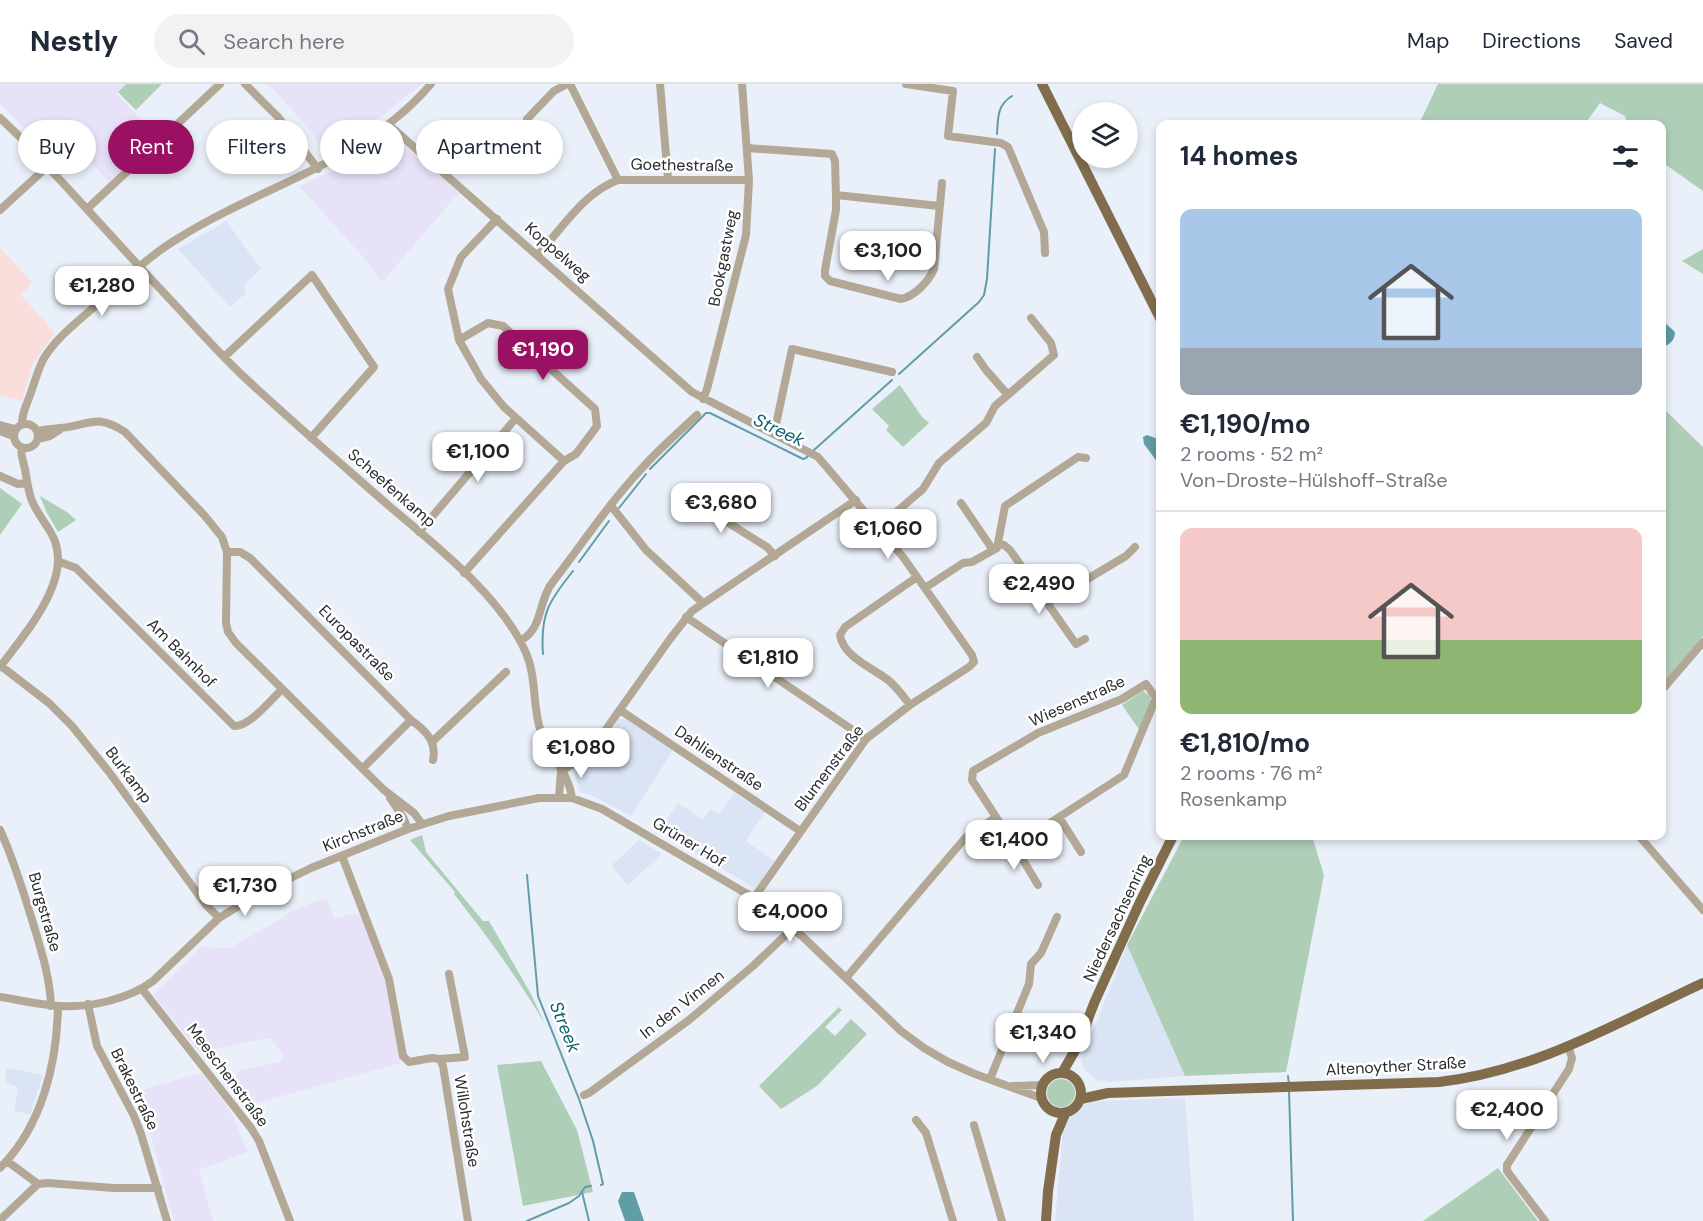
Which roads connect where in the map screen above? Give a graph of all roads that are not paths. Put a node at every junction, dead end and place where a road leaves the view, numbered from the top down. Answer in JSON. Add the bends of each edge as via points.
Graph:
{"nodes":[{"id":1,"x":220,"y":84,"type":"edge"},
{"id":2,"x":245,"y":84,"type":"edge"},
{"id":3,"x":431,"y":84,"type":"edge"},
{"id":4,"x":569,"y":84,"type":"edge"},
{"id":5,"x":660,"y":84,"type":"edge"},
{"id":6,"x":742,"y":84,"type":"edge"},
{"id":7,"x":912,"y":84,"type":"edge"},
{"id":8,"x":1042,"y":84,"type":"edge"},
{"id":9,"x":0,"y":118,"type":"edge"},
{"id":10,"x":527,"y":119,"type":"dead end"},
{"id":11,"x":395,"y":120,"type":"edge"},
{"id":12,"x":18,"y":136,"type":"edge"},
{"id":13,"x":404,"y":138,"type":"edge"},
{"id":14,"x":747,"y":148,"type":"junction"},
{"id":15,"x":318,"y":169,"type":"joint"},
{"id":16,"x":39,"y":174,"type":"edge"},
{"id":17,"x":55,"y":174,"type":"edge"},
{"id":18,"x":669,"y":179,"type":"junction"},
{"id":19,"x":618,"y":180,"type":"junction"},
{"id":20,"x":749,"y":180,"type":"junction"},
{"id":21,"x":942,"y":183,"type":"dead end"},
{"id":22,"x":836,"y":195,"type":"junction"},
{"id":23,"x":939,"y":206,"type":"junction"},
{"id":24,"x":87,"y":209,"type":"junction"},
{"id":25,"x":0,"y":210,"type":"edge"},
{"id":26,"x":497,"y":219,"type":"junction"},
{"id":27,"x":1045,"y":253,"type":"dead end"},
{"id":28,"x":538,"y":254,"type":"junction"},
{"id":29,"x":139,"y":267,"type":"junction"},
{"id":30,"x":1156,"y":310,"type":"edge"},
{"id":31,"x":1031,"y":318,"type":"dead end"},
{"id":32,"x":459,"y":340,"type":"junction"},
{"id":33,"x":224,"y":357,"type":"junction"},
{"id":34,"x":977,"y":357,"type":"dead end"},
{"id":35,"x":892,"y":372,"type":"dead end"},
{"id":36,"x":1008,"y":395,"type":"junction"},
{"id":37,"x":705,"y":400,"type":"junction"},
{"id":38,"x":697,"y":415,"type":"dead end"},
{"id":39,"x":516,"y":418,"type":"junction"},
{"id":40,"x":0,"y":425,"type":"edge"},
{"id":41,"x":20,"y":428,"type":"junction"},
{"id":42,"x":0,"y":431,"type":"edge"},
{"id":43,"x":774,"y":434,"type":"junction"},
{"id":44,"x":38,"y":435,"type":"junction"},
{"id":45,"x":311,"y":438,"type":"junction"},
{"id":46,"x":25,"y":448,"type":"junction"},
{"id":47,"x":1086,"y":459,"type":"dead end"},
{"id":48,"x":564,"y":461,"type":"junction"},
{"id":49,"x":0,"y":477,"type":"edge"},
{"id":50,"x":27,"y":483,"type":"junction"},
{"id":51,"x":690,"y":491,"type":"dead end"},
{"id":52,"x":856,"y":500,"type":"junction"},
{"id":53,"x":961,"y":503,"type":"dead end"},
{"id":54,"x":612,"y":507,"type":"junction"},
{"id":55,"x":879,"y":527,"type":"junction"},
{"id":56,"x":419,"y":532,"type":"junction"},
{"id":57,"x":995,"y":547,"type":"junction"},
{"id":58,"x":1135,"y":547,"type":"dead end"},
{"id":59,"x":227,"y":552,"type":"junction"},
{"id":60,"x":775,"y":556,"type":"junction"},
{"id":61,"x":60,"y":562,"type":"junction"},
{"id":62,"x":464,"y":573,"type":"junction"},
{"id":63,"x":917,"y":577,"type":"junction"},
{"id":64,"x":925,"y":588,"type":"junction"},
{"id":65,"x":703,"y":603,"type":"junction"},
{"id":66,"x":1047,"y":603,"type":"junction"},
{"id":67,"x":686,"y":617,"type":"junction"},
{"id":68,"x":1084,"y":639,"type":"dead end"},
{"id":69,"x":520,"y":641,"type":"junction"},
{"id":70,"x":1703,"y":642,"type":"edge"},
{"id":71,"x":1,"y":666,"type":"edge"},
{"id":72,"x":506,"y":672,"type":"dead end"},
{"id":73,"x":1666,"y":685,"type":"edge"},
{"id":74,"x":282,"y":688,"type":"junction"},
{"id":75,"x":910,"y":705,"type":"junction"},
{"id":76,"x":620,"y":710,"type":"junction"},
{"id":77,"x":411,"y":720,"type":"junction"},
{"id":78,"x":866,"y":739,"type":"junction"},
{"id":79,"x":433,"y":741,"type":"junction"},
{"id":80,"x":433,"y":760,"type":"dead end"},
{"id":81,"x":363,"y":768,"type":"junction"},
{"id":82,"x":561,"y":771,"type":"junction"},
{"id":83,"x":384,"y":790,"type":"junction"},
{"id":84,"x":559,"y":797,"type":"junction"},
{"id":85,"x":572,"y":798,"type":"junction"},
{"id":86,"x":996,"y":817,"type":"junction"},
{"id":87,"x":1059,"y":817,"type":"junction"},
{"id":88,"x":422,"y":824,"type":"junction"},
{"id":89,"x":408,"y":829,"type":"junction"},
{"id":90,"x":0,"y":830,"type":"edge"},
{"id":91,"x":801,"y":831,"type":"junction"},
{"id":92,"x":1171,"y":840,"type":"edge"},
{"id":93,"x":1642,"y":840,"type":"edge"},
{"id":94,"x":1017,"y":845,"type":"junction"},
{"id":95,"x":1082,"y":852,"type":"dead end"},
{"id":96,"x":342,"y":856,"type":"junction"},
{"id":97,"x":1038,"y":885,"type":"dead end"},
{"id":98,"x":754,"y":898,"type":"junction"},
{"id":99,"x":1703,"y":910,"type":"edge"},
{"id":100,"x":1057,"y":917,"type":"dead end"},
{"id":101,"x":219,"y":918,"type":"junction"},
{"id":102,"x":793,"y":928,"type":"junction"},
{"id":103,"x":449,"y":974,"type":"dead end"},
{"id":104,"x":846,"y":978,"type":"junction"},
{"id":105,"x":1703,"y":983,"type":"edge"},
{"id":106,"x":142,"y":989,"type":"junction"},
{"id":107,"x":0,"y":997,"type":"edge"},
{"id":108,"x":88,"y":1004,"type":"junction"},
{"id":109,"x":54,"y":1006,"type":"junction"},
{"id":110,"x":1568,"y":1046,"type":"junction"},
{"id":111,"x":1077,"y":1047,"type":"junction"},
{"id":112,"x":440,"y":1059,"type":"junction"},
{"id":113,"x":1062,"y":1073,"type":"junction"},
{"id":114,"x":1073,"y":1077,"type":"junction"},
{"id":115,"x":990,"y":1079,"type":"junction"},
{"id":116,"x":1042,"y":1085,"type":"junction"},
{"id":117,"x":1010,"y":1086,"type":"junction"},
{"id":118,"x":1081,"y":1087,"type":"junction"},
{"id":119,"x":1107,"y":1094,"type":"junction"},
{"id":120,"x":584,"y":1095,"type":"dead end"},
{"id":121,"x":1041,"y":1098,"type":"junction"},
{"id":122,"x":1081,"y":1099,"type":"junction"},
{"id":123,"x":1052,"y":1112,"type":"junction"},
{"id":124,"x":1065,"y":1114,"type":"junction"},
{"id":125,"x":916,"y":1120,"type":"dead end"},
{"id":126,"x":974,"y":1125,"type":"dead end"},
{"id":127,"x":1056,"y":1135,"type":"junction"},
{"id":128,"x":3,"y":1165,"type":"edge"},
{"id":129,"x":38,"y":1184,"type":"junction"},
{"id":130,"x":158,"y":1188,"type":"junction"},
{"id":131,"x":0,"y":1220,"type":"edge"},
{"id":132,"x":167,"y":1221,"type":"edge"},
{"id":133,"x":290,"y":1221,"type":"edge"},
{"id":134,"x":468,"y":1221,"type":"edge"},
{"id":135,"x":953,"y":1221,"type":"edge"},
{"id":136,"x":1002,"y":1221,"type":"edge"},
{"id":137,"x":1046,"y":1221,"type":"edge"},
{"id":138,"x":1545,"y":1221,"type":"edge"}],
"edges":[{"from":1,"to":24,"type":"street"},
{"from":2,"to":15,"type":"street","via":[[278,117]]},
{"from":3,"to":11,"type":"street"},
{"from":4,"to":10,"type":"street","via":[[554,91]]},
{"from":4,"to":19,"type":"street"},
{"from":5,"to":18,"type":"street"},
{"from":6,"to":14,"type":"street","name":"Bookgastweg"},
{"from":7,"to":27,"type":"street","via":[[953,91],[948,136],[1008,147],[1044,232]]},
{"from":8,"to":30,"type":"main road"},
{"from":9,"to":12,"type":"street","name":"Scheefenkamp"},
{"from":13,"to":26,"type":"street","name":"Koppelweg"},
{"from":14,"to":20,"type":"street","name":"Bookgastweg"},
{"from":14,"to":22,"type":"street","via":[[832,154]]},
{"from":15,"to":29,"type":"street","via":[[178,238]]},
{"from":16,"to":25,"type":"street"},
{"from":17,"to":24,"type":"street","name":"Scheefenkamp"},
{"from":18,"to":19,"type":"street","name":"Goethestraße"},
{"from":18,"to":20,"type":"street","name":"Goethestraße"},
{"from":19,"to":28,"type":"street","name":"Goethestraße","via":[[590,195]]},
{"from":20,"to":37,"type":"street","name":"Bookgastweg","via":[[746,239]]},
{"from":21,"to":23,"type":"street"},
{"from":22,"to":23,"type":"street"},
{"from":22,"to":23,"type":"street","via":[[825,276],[830,282],[901,299],[916,291],[934,269]]},
{"from":24,"to":29,"type":"street","name":"Scheefenkamp"},
{"from":26,"to":28,"type":"street","name":"Koppelweg"},
{"from":26,"to":32,"type":"street","via":[[461,257],[448,289]]},
{"from":28,"to":37,"type":"street","name":"Koppelweg"},
{"from":29,"to":33,"type":"street","name":"Scheefenkamp"},
{"from":29,"to":41,"type":"street","via":[[62,335],[43,361]]},
{"from":31,"to":36,"type":"street","via":[[1051,343],[1054,355]]},
{"from":32,"to":39,"type":"street","via":[[481,379]]},
{"from":32,"to":48,"type":"street","via":[[488,323],[503,326],[594,409],[597,426],[576,454]]},
{"from":33,"to":45,"type":"street","name":"Scheefenkamp"},
{"from":33,"to":45,"type":"street","via":[[312,275],[374,367]]},
{"from":34,"to":36,"type":"street"},
{"from":35,"to":43,"type":"street","via":[[792,349]]},
{"from":36,"to":55,"type":"street","via":[[995,406],[986,423],[939,463],[923,489]]},
{"from":37,"to":43,"type":"street","name":"Koppelweg"},
{"from":38,"to":54,"type":"street","via":[[643,467]]},
{"from":39,"to":48,"type":"street"},
{"from":39,"to":56,"type":"street"},
{"from":40,"to":41,"type":"street"},
{"from":41,"to":42,"type":"street"},
{"from":41,"to":44,"type":"street"},
{"from":41,"to":46,"type":"street","via":[[16,443]]},
{"from":43,"to":52,"type":"street","name":"Koppelweg","via":[[823,462]]},
{"from":44,"to":46,"type":"street","via":[[33,446]]},
{"from":44,"to":59,"type":"street","via":[[50,436],[62,428],[92,421],[113,423],[214,526]]},
{"from":45,"to":56,"type":"street","name":"Scheefenkamp"},
{"from":46,"to":50,"type":"street","via":[[20,459]]},
{"from":47,"to":57,"type":"street","via":[[1078,457],[1005,506]]},
{"from":48,"to":62,"type":"street"},
{"from":49,"to":50,"type":"street"},
{"from":50,"to":61,"type":"street","via":[[32,501],[52,534]]},
{"from":51,"to":60,"type":"street","via":[[703,507]]},
{"from":52,"to":55,"type":"street"},
{"from":52,"to":60,"type":"street"},
{"from":53,"to":57,"type":"street"},
{"from":54,"to":65,"type":"street","via":[[646,550]]},
{"from":54,"to":69,"type":"street","via":[[549,587],[537,625]]},
{"from":55,"to":63,"type":"street"},
{"from":56,"to":62,"type":"street","name":"Scheefenkamp"},
{"from":57,"to":64,"type":"street"},
{"from":57,"to":66,"type":"street","via":[[1004,545],[1010,550]]},
{"from":58,"to":66,"type":"street"},
{"from":59,"to":74,"type":"street","via":[[228,632]]},
{"from":59,"to":77,"type":"street","name":"Europastraße","via":[[240,552],[250,558]]},
{"from":60,"to":65,"type":"street"},
{"from":61,"to":71,"type":"street","via":[[55,584]]},
{"from":61,"to":74,"type":"street","name":"Am Bahnhof","via":[[76,568],[234,726],[248,723]]},
{"from":62,"to":69,"type":"street","name":"Scheefenkamp"},
{"from":63,"to":64,"type":"street"},
{"from":63,"to":75,"type":"street","via":[[845,627],[840,635],[843,645],[900,690]]},
{"from":64,"to":75,"type":"street","name":"Blumenstraße","via":[[974,662]]},
{"from":65,"to":67,"type":"street"},
{"from":66,"to":68,"type":"street","via":[[1076,644]]},
{"from":67,"to":76,"type":"street"},
{"from":67,"to":78,"type":"street"},
{"from":69,"to":82,"type":"street","name":"Scheefenkamp","via":[[532,676],[538,722]]},
{"from":70,"to":73,"type":"street"},
{"from":71,"to":101,"type":"street","name":"Burkamp","via":[[72,726]]},
{"from":72,"to":79,"type":"street"},
{"from":74,"to":81,"type":"street"},
{"from":75,"to":78,"type":"street","name":"Blumenstraße"},
{"from":76,"to":82,"type":"street","via":[[592,749]]},
{"from":76,"to":91,"type":"street","name":"Dahlienstraße"},
{"from":77,"to":79,"type":"street","name":"Europastraße"},
{"from":77,"to":81,"type":"street"},
{"from":78,"to":91,"type":"street","name":"Blumenstraße"},
{"from":79,"to":80,"type":"street"},
{"from":81,"to":83,"type":"street"},
{"from":82,"to":84,"type":"street"},
{"from":82,"to":85,"type":"street","name":"Scheefenkamp"},
{"from":83,"to":88,"type":"street"},
{"from":83,"to":89,"type":"street"},
{"from":84,"to":85,"type":"street","name":"Grüner Hof"},
{"from":84,"to":88,"type":"street","name":"Grüner Hof","via":[[483,808]]},
{"from":85,"to":98,"type":"street","name":"Grüner Hof","via":[[602,809]]},
{"from":86,"to":87,"type":"street","name":"Wiesenstraße","via":[[972,780],[973,771],[1038,734],[1122,699],[1146,684],[1156,699],[1124,775]]},
{"from":86,"to":94,"type":"street","name":"Wiesenstraße"},
{"from":86,"to":104,"type":"street","via":[[966,837]]},
{"from":87,"to":94,"type":"street","name":"Wiesenstraße"},
{"from":87,"to":95,"type":"street"},
{"from":88,"to":89,"type":"street","name":"Kirchstraße"},
{"from":89,"to":96,"type":"street","name":"Kirchstraße"},
{"from":90,"to":109,"type":"street","name":"Burgstraße","via":[[25,897]]},
{"from":91,"to":98,"type":"street","name":"Blumenstraße"},
{"from":92,"to":111,"type":"main road","name":"Niedersachsenring"},
{"from":93,"to":99,"type":"street"},
{"from":94,"to":97,"type":"street","name":"Wiesenstraße"},
{"from":96,"to":101,"type":"street","name":"Kirchstraße","via":[[274,886]]},
{"from":96,"to":112,"type":"street","name":"Willohstraße","via":[[389,979],[403,1056],[409,1062]]},
{"from":98,"to":102,"type":"street","name":"Grüner Hof"},
{"from":100,"to":115,"type":"street","via":[[1041,953],[1031,964],[1029,984]]},
{"from":101,"to":106,"type":"street","name":"Kirchstraße"},
{"from":102,"to":104,"type":"street","name":"Grüner Hof"},
{"from":102,"to":120,"type":"street","name":"In den Vinnen","via":[[689,1020]]},
{"from":103,"to":112,"type":"street","via":[[465,1057]]},
{"from":104,"to":115,"type":"street","name":"Grüner Hof","via":[[924,1048]]},
{"from":105,"to":110,"type":"main road","name":"Altenoyther Straße"},
{"from":106,"to":108,"type":"street","name":"Kirchstraße"},
{"from":106,"to":133,"type":"street","name":"Meeschenstraße","via":[[251,1128]]},
{"from":107,"to":109,"type":"street","name":"Kirchstraße"},
{"from":108,"to":109,"type":"street","name":"Kirchstraße"},
{"from":108,"to":130,"type":"street","name":"Brakestraße","via":[[97,1046],[134,1116]]},
{"from":109,"to":128,"type":"street","name":"Burgstraße","via":[[51,1065],[42,1103]]},
{"from":110,"to":119,"type":"main road","name":"Altenoyther Straße","via":[[1514,1067],[1463,1079]]},
{"from":110,"to":138,"type":"street","via":[[1572,1058],[1569,1069],[1507,1165],[1507,1171]]},
{"from":111,"to":113,"type":"main road","name":"Niedersachsenring"},
{"from":111,"to":114,"type":"main road","name":"Niedersachsenring"},
{"from":112,"to":134,"type":"street","name":"Willohstraße"},
{"from":113,"to":114,"type":"main road"},
{"from":113,"to":116,"type":"main road","via":[[1050,1076]]},
{"from":114,"to":118,"type":"main road"},
{"from":115,"to":117,"type":"street","name":"Grüner Hof"},
{"from":116,"to":117,"type":"street","name":"Grüner Hof"},
{"from":116,"to":121,"type":"main road"},
{"from":117,"to":121,"type":"street","name":"Grüner Hof"},
{"from":118,"to":119,"type":"main road","name":"Altenoyther Straße"},
{"from":118,"to":122,"type":"main road"},
{"from":119,"to":122,"type":"main road","name":"Altenoyther Straße"},
{"from":121,"to":123,"type":"main road"},
{"from":122,"to":124,"type":"main road","via":[[1075,1109]]},
{"from":123,"to":124,"type":"main road"},
{"from":123,"to":127,"type":"main road"},
{"from":124,"to":127,"type":"main road"},
{"from":125,"to":135,"type":"street","via":[[926,1133]]},
{"from":126,"to":136,"type":"street"},
{"from":127,"to":137,"type":"main road"},
{"from":128,"to":129,"type":"street"},
{"from":129,"to":130,"type":"street"},
{"from":129,"to":131,"type":"street"},
{"from":130,"to":132,"type":"street","name":"Brakestraße"}]}
